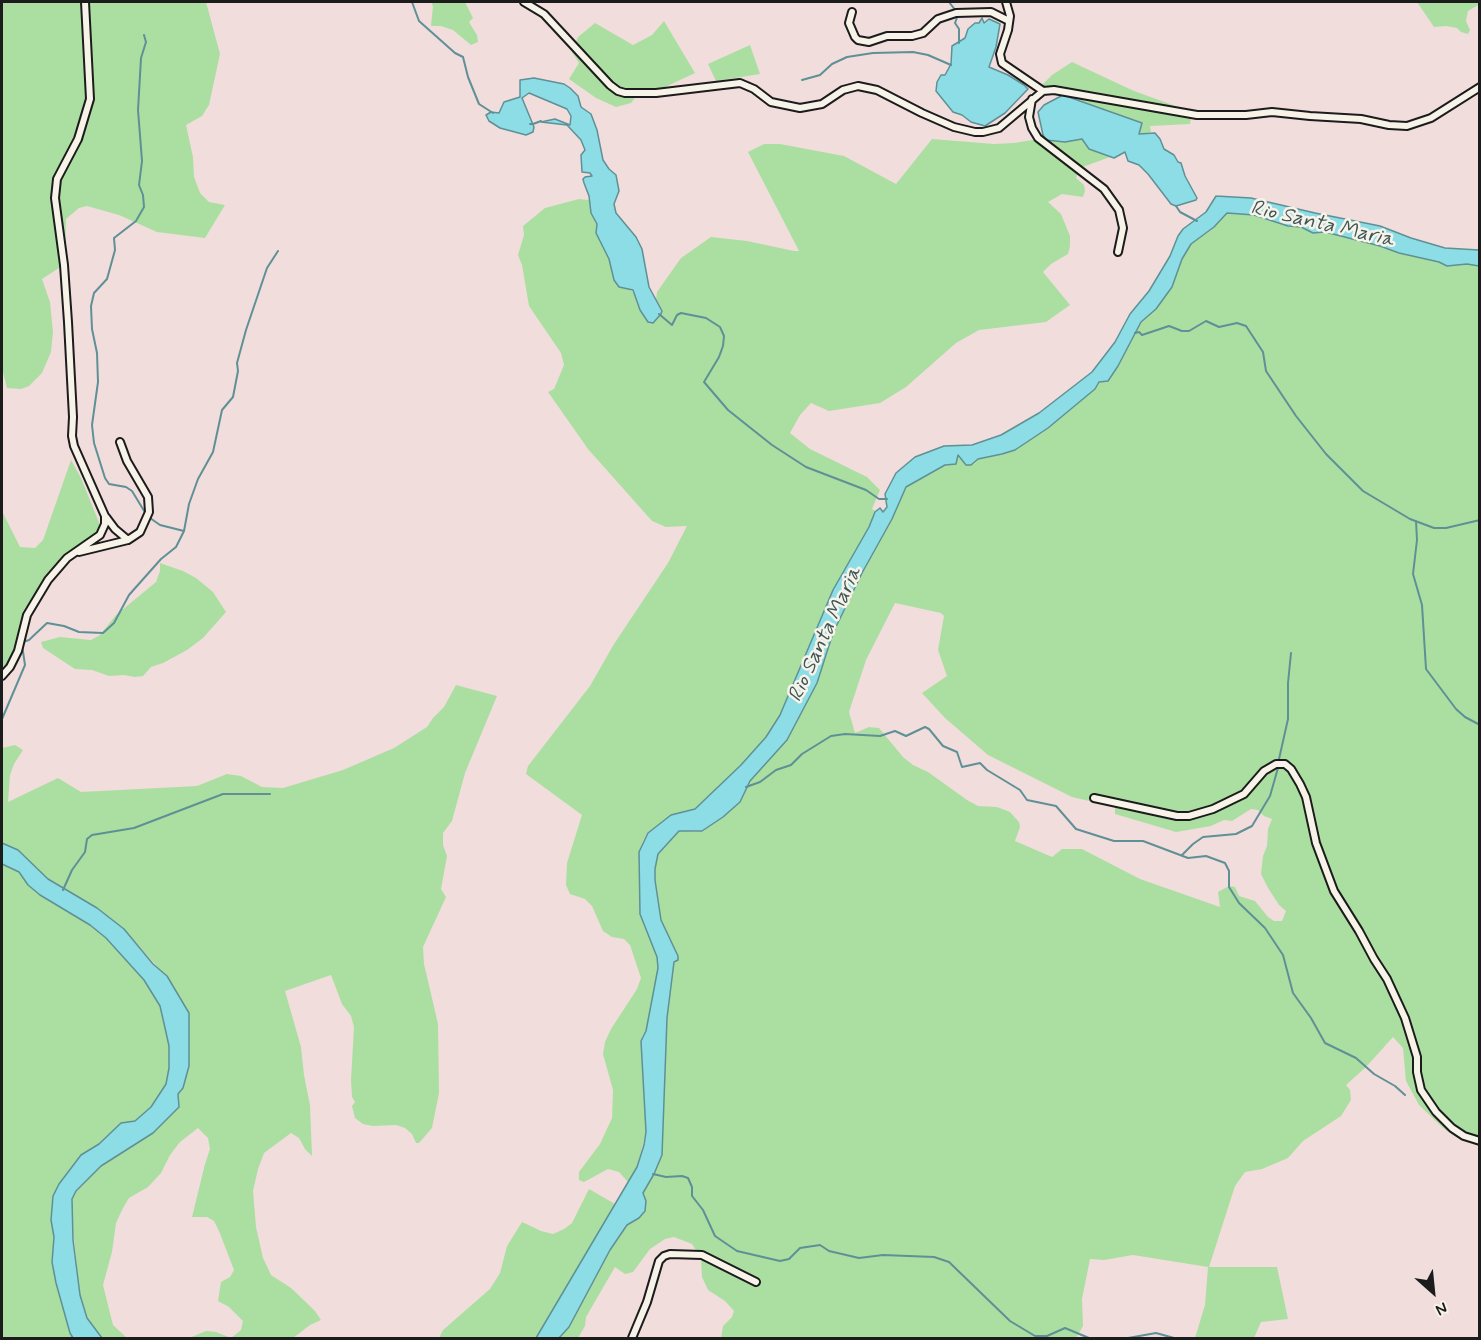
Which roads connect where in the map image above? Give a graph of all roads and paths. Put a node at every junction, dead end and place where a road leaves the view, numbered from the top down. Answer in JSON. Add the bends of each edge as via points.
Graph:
{"nodes":[{"id":1,"x":85,"y":2,"type":"edge"},
{"id":2,"x":524,"y":2,"type":"edge"},
{"id":3,"x":1006,"y":2,"type":"edge"},
{"id":4,"x":852,"y":12,"type":"dead end"},
{"id":5,"x":1009,"y":21,"type":"junction"},
{"id":6,"x":1479,"y":87,"type":"edge"},
{"id":7,"x":1042,"y":91,"type":"junction"},
{"id":8,"x":1032,"y":98,"type":"junction"},
{"id":9,"x":1118,"y":252,"type":"dead end"},
{"id":10,"x":120,"y":442,"type":"dead end"},
{"id":11,"x":105,"y":516,"type":"junction"},
{"id":12,"x":128,"y":540,"type":"junction"},
{"id":13,"x":77,"y":552,"type":"junction"},
{"id":14,"x":2,"y":676,"type":"edge"},
{"id":15,"x":1094,"y":798,"type":"dead end"},
{"id":16,"x":1479,"y":1141,"type":"edge"},
{"id":17,"x":756,"y":1282,"type":"dead end"},
{"id":18,"x":632,"y":1338,"type":"edge"}],
"edges":[{"from":1,"to":11,"type":"street","via":[[90,99],[78,139],[57,179],[55,207],[68,322],[72,436]]},
{"from":2,"to":8,"type":"street","via":[[544,14],[610,85],[625,93],[740,82],[771,102],[800,108],[822,104],[843,90],[858,86],[877,90],[933,118],[975,132],[999,128]]},
{"from":3,"to":5,"type":"street"},
{"from":4,"to":5,"type":"street","via":[[849,23],[855,37],[868,42],[923,33],[938,19],[956,13],[991,12]]},
{"from":5,"to":7,"type":"street","via":[[1000,54],[1002,63]]},
{"from":6,"to":7,"type":"street","via":[[1431,118],[1407,126],[1272,112],[1197,114]]},
{"from":7,"to":8,"type":"street"},
{"from":8,"to":9,"type":"street","via":[[1029,117],[1038,138],[1104,189],[1119,210],[1123,228]]},
{"from":10,"to":12,"type":"street","via":[[150,503],[146,523]]},
{"from":11,"to":12,"type":"street"},
{"from":11,"to":13,"type":"street","via":[[100,535]]},
{"from":12,"to":13,"type":"street"},
{"from":13,"to":14,"type":"street","via":[[60,565],[42,589],[27,615],[18,651]]},
{"from":15,"to":16,"type":"street","via":[[1189,816],[1244,794],[1264,771],[1276,764],[1291,769],[1306,797],[1316,843],[1334,891],[1388,979],[1405,1018],[1421,1090],[1452,1128]]},
{"from":17,"to":18,"type":"street","via":[[702,1256],[664,1256]]}]}
